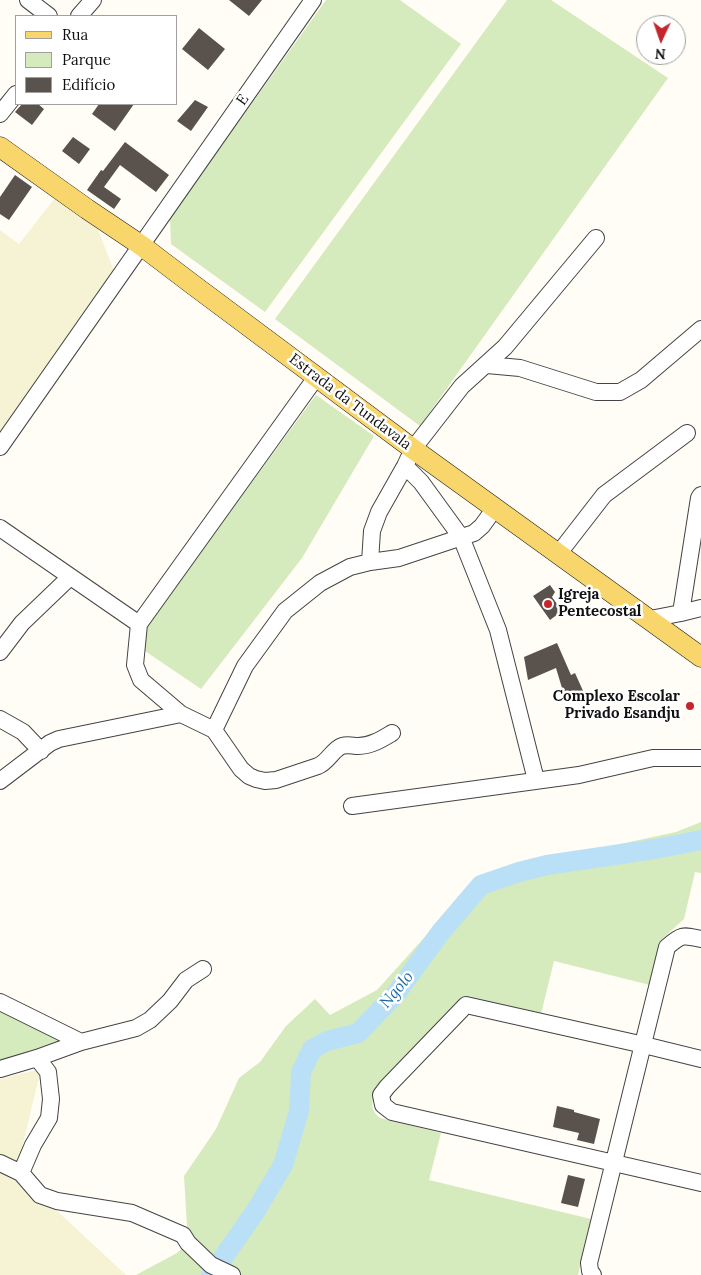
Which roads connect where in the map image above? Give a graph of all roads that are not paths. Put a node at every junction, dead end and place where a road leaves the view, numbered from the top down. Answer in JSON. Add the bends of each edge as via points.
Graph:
{"nodes":[{"id":1,"x":28,"y":0,"type":"edge"},
{"id":2,"x":92,"y":0,"type":"edge"},
{"id":3,"x":310,"y":1,"type":"edge"},
{"id":4,"x":48,"y":15,"type":"edge"},
{"id":5,"x":80,"y":15,"type":"edge"},
{"id":6,"x":15,"y":95,"type":"edge"},
{"id":7,"x":0,"y":114,"type":"edge"},
{"id":8,"x":0,"y":147,"type":"edge"},
{"id":9,"x":596,"y":238,"type":"dead end"},
{"id":10,"x":142,"y":246,"type":"junction"},
{"id":11,"x":701,"y":329,"type":"edge"},
{"id":12,"x":487,"y":365,"type":"junction"},
{"id":13,"x":317,"y":376,"type":"junction"},
{"id":14,"x":687,"y":433,"type":"dead end"},
{"id":15,"x":0,"y":447,"type":"edge"},
{"id":16,"x":409,"y":457,"type":"junction"},
{"id":17,"x":701,"y":495,"type":"edge"},
{"id":18,"x":496,"y":508,"type":"junction"},
{"id":19,"x":0,"y":528,"type":"edge"},
{"id":20,"x":461,"y":538,"type":"junction"},
{"id":21,"x":559,"y":553,"type":"junction"},
{"id":22,"x":370,"y":562,"type":"junction"},
{"id":23,"x":70,"y":577,"type":"junction"},
{"id":24,"x":701,"y":608,"type":"edge"},
{"id":25,"x":681,"y":613,"type":"junction"},
{"id":26,"x":650,"y":619,"type":"junction"},
{"id":27,"x":139,"y":624,"type":"junction"},
{"id":28,"x":0,"y":652,"type":"edge"},
{"id":29,"x":701,"y":656,"type":"edge"},
{"id":30,"x":181,"y":714,"type":"junction"},
{"id":31,"x":0,"y":719,"type":"edge"},
{"id":32,"x":214,"y":730,"type":"junction"},
{"id":33,"x":392,"y":732,"type":"dead end"},
{"id":34,"x":41,"y":751,"type":"junction"},
{"id":35,"x":701,"y":758,"type":"edge"},
{"id":36,"x":536,"y":780,"type":"junction"},
{"id":37,"x":0,"y":781,"type":"edge"},
{"id":38,"x":352,"y":806,"type":"dead end"},
{"id":39,"x":701,"y":939,"type":"edge"},
{"id":40,"x":203,"y":969,"type":"dead end"},
{"id":41,"x":0,"y":1002,"type":"edge"},
{"id":42,"x":81,"y":1042,"type":"junction"},
{"id":43,"x":644,"y":1045,"type":"junction"},
{"id":44,"x":37,"y":1058,"type":"junction"},
{"id":45,"x":701,"y":1059,"type":"edge"},
{"id":46,"x":0,"y":1069,"type":"edge"},
{"id":47,"x":0,"y":1163,"type":"edge"},
{"id":48,"x":615,"y":1163,"type":"junction"},
{"id":49,"x":21,"y":1173,"type":"junction"},
{"id":50,"x":701,"y":1183,"type":"edge"},
{"id":51,"x":232,"y":1275,"type":"edge"},
{"id":52,"x":593,"y":1275,"type":"edge"}],
"edges":[{"from":1,"to":4,"type":"street"},
{"from":2,"to":5,"type":"street"},
{"from":3,"to":10,"type":"street","name":"E"},
{"from":6,"to":7,"type":"street"},
{"from":8,"to":10,"type":"main road","name":"Estrada da Tundavala"},
{"from":9,"to":12,"type":"street"},
{"from":10,"to":13,"type":"main road","name":"Estrada da Tundavala"},
{"from":10,"to":15,"type":"street","name":"E"},
{"from":11,"to":12,"type":"street","via":[[640,380],[620,392],[596,392],[520,368]]},
{"from":12,"to":16,"type":"street","via":[[462,386]]},
{"from":13,"to":16,"type":"main road","name":"Estrada da Tundavala"},
{"from":13,"to":27,"type":"street"},
{"from":14,"to":21,"type":"street","via":[[604,495]]},
{"from":16,"to":18,"type":"main road","name":"Estrada da Tundavala"},
{"from":16,"to":20,"type":"street","via":[[421,482]]},
{"from":16,"to":22,"type":"street","via":[[379,512],[372,531]]},
{"from":17,"to":25,"type":"street"},
{"from":18,"to":20,"type":"street","via":[[474,533]]},
{"from":18,"to":21,"type":"main road","name":"Estrada da Tundavala"},
{"from":19,"to":23,"type":"street"},
{"from":20,"to":22,"type":"street","via":[[399,558]]},
{"from":20,"to":36,"type":"street","via":[[498,630]]},
{"from":21,"to":26,"type":"main road","name":"Estrada da Tundavala"},
{"from":22,"to":32,"type":"street","via":[[350,567],[320,583],[286,611],[245,666]]},
{"from":23,"to":27,"type":"street"},
{"from":23,"to":28,"type":"street","via":[[22,623]]},
{"from":24,"to":25,"type":"street"},
{"from":25,"to":26,"type":"street"},
{"from":26,"to":29,"type":"main road","name":"Estrada da Tundavala"},
{"from":27,"to":30,"type":"street","via":[[135,666],[141,680]]},
{"from":30,"to":32,"type":"street"},
{"from":30,"to":34,"type":"street","via":[[59,739]]},
{"from":31,"to":34,"type":"street","via":[[23,732]]},
{"from":32,"to":33,"type":"street","via":[[241,769],[249,776],[265,781],[323,764],[344,745],[366,745]]},
{"from":34,"to":37,"type":"street"},
{"from":35,"to":36,"type":"street","via":[[654,758],[579,775]]},
{"from":36,"to":38,"type":"street"},
{"from":39,"to":43,"type":"street","via":[[685,936],[667,947]]},
{"from":40,"to":42,"type":"street","via":[[186,980],[150,1020],[136,1028]]},
{"from":41,"to":42,"type":"street"},
{"from":42,"to":44,"type":"street"},
{"from":43,"to":45,"type":"street"},
{"from":43,"to":48,"type":"street"},
{"from":43,"to":48,"type":"street","via":[[466,1006],[381,1096],[382,1105],[392,1112]]},
{"from":44,"to":46,"type":"street"},
{"from":44,"to":49,"type":"street","via":[[48,1072],[49,1118]]},
{"from":47,"to":49,"type":"street"},
{"from":48,"to":50,"type":"street"},
{"from":48,"to":52,"type":"street","via":[[589,1263]]},
{"from":49,"to":51,"type":"street","via":[[40,1195],[57,1201],[132,1213],[183,1235],[212,1265]]}]}
